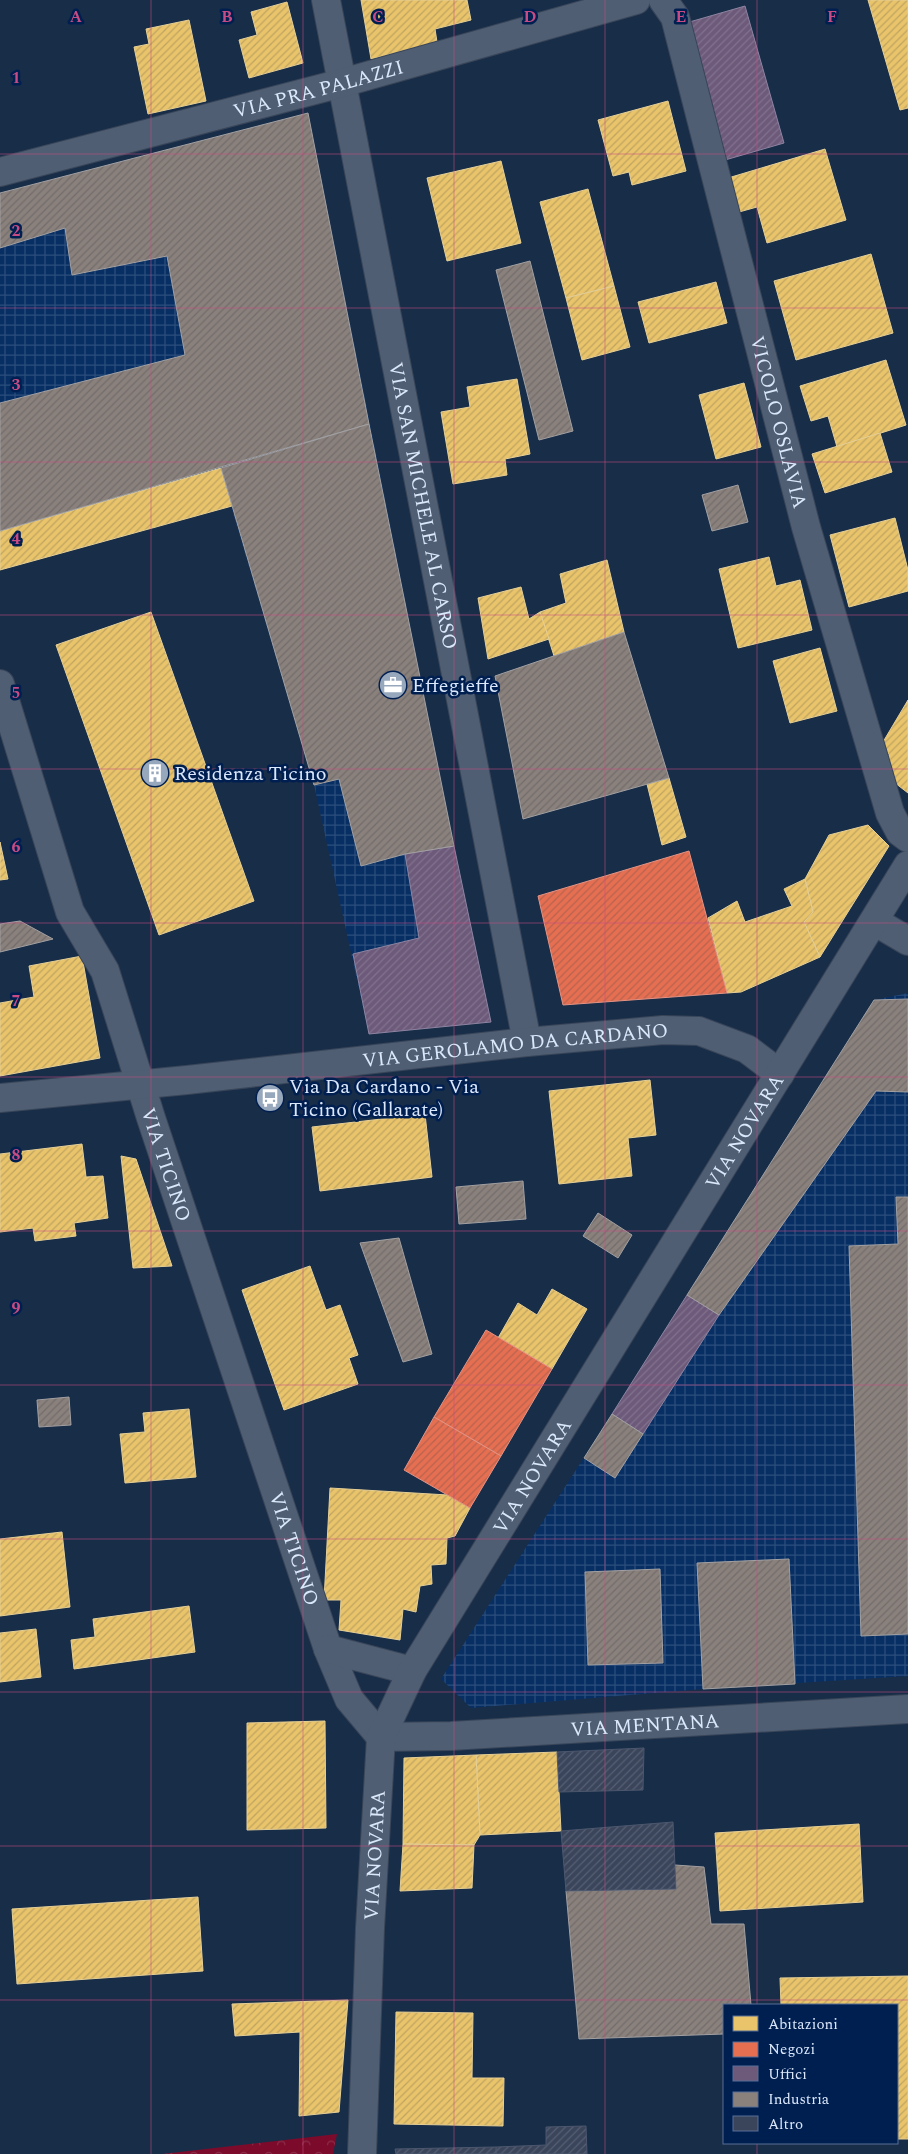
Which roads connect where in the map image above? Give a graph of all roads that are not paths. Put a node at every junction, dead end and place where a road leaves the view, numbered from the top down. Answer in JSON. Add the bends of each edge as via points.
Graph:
{"nodes":[{"id":1,"x":326,"y":0,"type":"edge"},
{"id":2,"x":636,"y":0,"type":"edge"},
{"id":3,"x":664,"y":0,"type":"edge"},
{"id":4,"x":342,"y":83,"type":"junction"},
{"id":5,"x":0,"y":172,"type":"edge"},
{"id":6,"x":0,"y":684,"type":"edge"},
{"id":7,"x":6,"y":726,"type":"edge"},
{"id":8,"x":908,"y":838,"type":"edge"},
{"id":9,"x":908,"y":865,"type":"edge"},
{"id":10,"x":874,"y":921,"type":"junction"},
{"id":11,"x":908,"y":941,"type":"edge"},
{"id":12,"x":527,"y":1042,"type":"junction"},
{"id":13,"x":780,"y":1074,"type":"junction"},
{"id":14,"x":140,"y":1084,"type":"junction"},
{"id":15,"x":0,"y":1098,"type":"edge"},
{"id":16,"x":328,"y":1649,"type":"junction"},
{"id":17,"x":412,"y":1671,"type":"junction"},
{"id":18,"x":908,"y":1709,"type":"edge"},
{"id":19,"x":381,"y":1737,"type":"junction"},
{"id":20,"x":362,"y":2154,"type":"edge"}],
"edges":[{"from":1,"to":4,"type":"street","name":"VIA SAN MICHELE AL CARSO"},
{"from":2,"to":4,"type":"street","name":"VIA PRA PALAZZI"},
{"from":3,"to":8,"type":"street","name":"VICOLO OSLAVIA","via":[[675,17],[808,536],[890,813],[900,832]]},
{"from":4,"to":5,"type":"street","name":"VIA PRA PALAZZI"},
{"from":4,"to":12,"type":"street","name":"VIA SAN MICHELE AL CARSO"},
{"from":6,"to":7,"type":"street","name":"VIA TICINO"},
{"from":7,"to":14,"type":"street","name":"VIA TICINO","via":[[70,912],[105,971]]},
{"from":9,"to":10,"type":"street","name":"VIA NOVARA"},
{"from":10,"to":11,"type":"street"},
{"from":10,"to":13,"type":"street","name":"VIA NOVARA"},
{"from":12,"to":13,"type":"street","name":"VIA GEROLAMO DA CARDANO","via":[[662,1030],[699,1031],[747,1049]]},
{"from":12,"to":14,"type":"street","name":"VIA GEROLAMO DA CARDANO"},
{"from":13,"to":17,"type":"street","name":"VIA NOVARA"},
{"from":14,"to":15,"type":"street","name":"VIA GEROLAMO DA CARDANO"},
{"from":14,"to":16,"type":"street","name":"VIA TICINO"},
{"from":16,"to":17,"type":"street"},
{"from":16,"to":19,"type":"street","name":"VIA TICINO","via":[[349,1699]]},
{"from":17,"to":19,"type":"street","name":"VIA NOVARA"},
{"from":18,"to":19,"type":"street","name":"VIA MENTANA","via":[[451,1736]]},
{"from":19,"to":20,"type":"street","name":"VIA NOVARA"}]}
